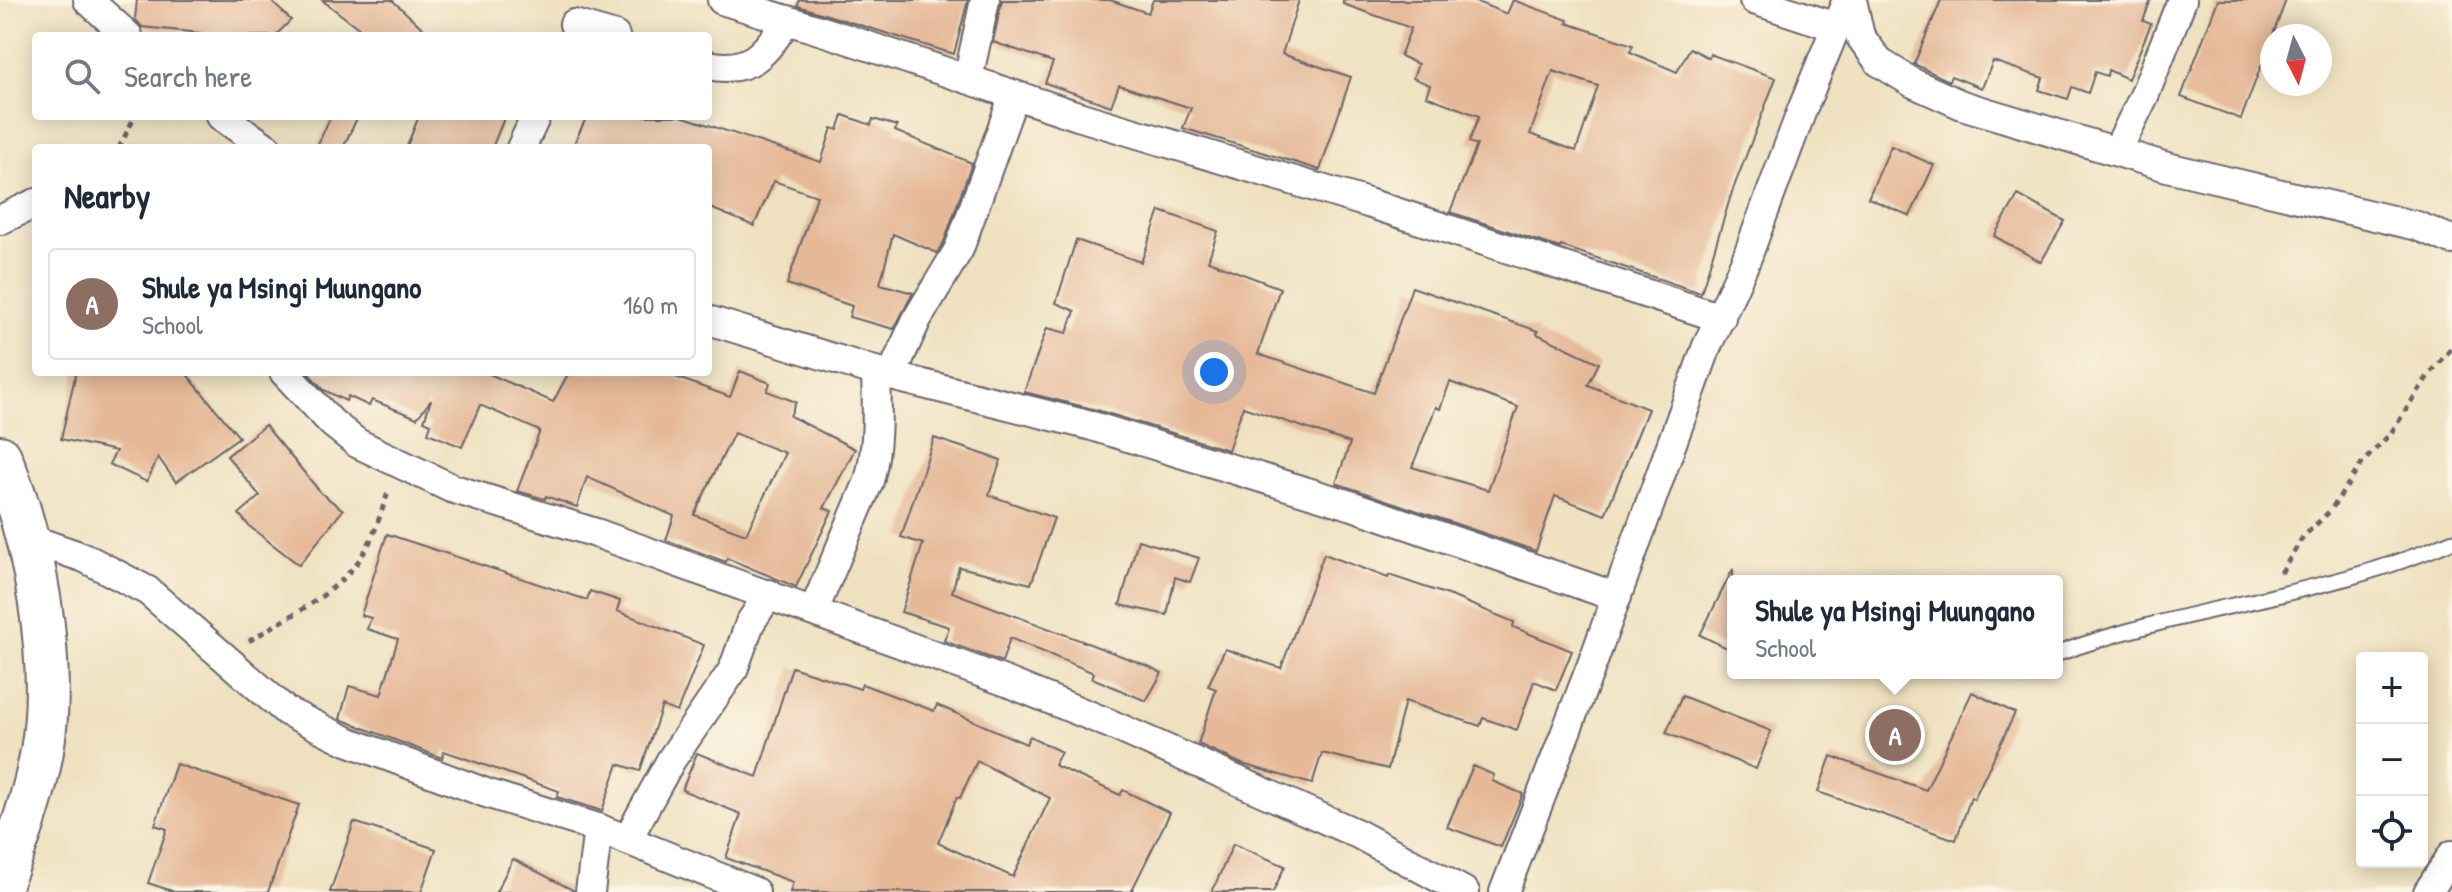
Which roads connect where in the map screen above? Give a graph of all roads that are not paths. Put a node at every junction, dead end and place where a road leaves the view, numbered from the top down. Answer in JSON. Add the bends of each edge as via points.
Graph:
{"nodes":[{"id":1,"x":88,"y":0,"type":"edge"},
{"id":2,"x":722,"y":0,"type":"edge"},
{"id":3,"x":985,"y":0,"type":"edge"},
{"id":4,"x":1754,"y":0,"type":"edge"},
{"id":5,"x":1850,"y":0,"type":"edge"},
{"id":6,"x":2182,"y":0,"type":"edge"},
{"id":7,"x":575,"y":20,"type":"edge"},
{"id":8,"x":787,"y":20,"type":"junction"},
{"id":9,"x":1836,"y":27,"type":"junction"},
{"id":10,"x":124,"y":32,"type":"edge"},
{"id":11,"x":605,"y":32,"type":"edge"},
{"id":12,"x":712,"y":66,"type":"edge"},
{"id":13,"x":968,"y":79,"type":"junction"},
{"id":14,"x":1014,"y":95,"type":"junction"},
{"id":15,"x":227,"y":120,"type":"edge"},
{"id":16,"x":534,"y":120,"type":"edge"},
{"id":17,"x":261,"y":144,"type":"edge"},
{"id":18,"x":523,"y":144,"type":"edge"},
{"id":19,"x":2117,"y":151,"type":"junction"},
{"id":20,"x":32,"y":205,"type":"edge"},
{"id":21,"x":0,"y":220,"type":"edge"},
{"id":22,"x":2452,"y":240,"type":"edge"},
{"id":23,"x":1721,"y":318,"type":"junction"},
{"id":24,"x":712,"y":321,"type":"edge"},
{"id":25,"x":884,"y":374,"type":"junction"},
{"id":26,"x":288,"y":376,"type":"edge"},
{"id":27,"x":4,"y":474,"type":"edge"},
{"id":28,"x":27,"y":538,"type":"junction"},
{"id":29,"x":2452,"y":541,"type":"edge"},
{"id":30,"x":769,"y":594,"type":"junction"},
{"id":31,"x":1617,"y":597,"type":"junction"},
{"id":32,"x":814,"y":610,"type":"junction"},
{"id":33,"x":2063,"y":652,"type":"edge"},
{"id":34,"x":12,"y":826,"type":"edge"},
{"id":35,"x":598,"y":828,"type":"junction"},
{"id":36,"x":627,"y":840,"type":"junction"},
{"id":37,"x":2452,"y":855,"type":"edge"},
{"id":38,"x":0,"y":885,"type":"edge"},
{"id":39,"x":590,"y":892,"type":"edge"},
{"id":40,"x":755,"y":892,"type":"edge"},
{"id":41,"x":1465,"y":892,"type":"edge"},
{"id":42,"x":1504,"y":892,"type":"edge"},
{"id":43,"x":2428,"y":892,"type":"edge"}],
"edges":[{"from":1,"to":10,"type":"street"},
{"from":2,"to":8,"type":"street"},
{"from":3,"to":13,"type":"street"},
{"from":4,"to":9,"type":"street"},
{"from":5,"to":9,"type":"street"},
{"from":5,"to":19,"type":"street","via":[[1860,36],[1879,62],[1913,83],[1962,105]]},
{"from":6,"to":19,"type":"street"},
{"from":7,"to":11,"type":"street"},
{"from":8,"to":12,"type":"street","via":[[772,43],[745,65]]},
{"from":8,"to":13,"type":"street"},
{"from":9,"to":23,"type":"street"},
{"from":13,"to":14,"type":"street"},
{"from":14,"to":23,"type":"street"},
{"from":14,"to":25,"type":"street","via":[[959,249]]},
{"from":15,"to":17,"type":"street"},
{"from":16,"to":18,"type":"street"},
{"from":19,"to":22,"type":"street","via":[[2417,226]]},
{"from":20,"to":21,"type":"street"},
{"from":23,"to":31,"type":"street"},
{"from":24,"to":25,"type":"street"},
{"from":25,"to":31,"type":"street","via":[[1092,426]]},
{"from":25,"to":32,"type":"street","via":[[869,481]]},
{"from":26,"to":30,"type":"street","via":[[357,443],[451,488]]},
{"from":27,"to":28,"type":"street"},
{"from":28,"to":34,"type":"street","via":[[47,685],[42,750]]},
{"from":28,"to":35,"type":"street","via":[[85,558],[148,591],[286,711],[347,741]]},
{"from":29,"to":33,"type":"lane","via":[[2369,572],[2108,634]]},
{"from":30,"to":32,"type":"street"},
{"from":30,"to":36,"type":"street","via":[[750,623],[733,670],[671,760]]},
{"from":31,"to":42,"type":"street"},
{"from":32,"to":41,"type":"street","via":[[1108,723],[1358,834]]},
{"from":34,"to":38,"type":"street"},
{"from":35,"to":36,"type":"street"},
{"from":35,"to":39,"type":"street"},
{"from":36,"to":40,"type":"street"},
{"from":37,"to":43,"type":"street"}]}
